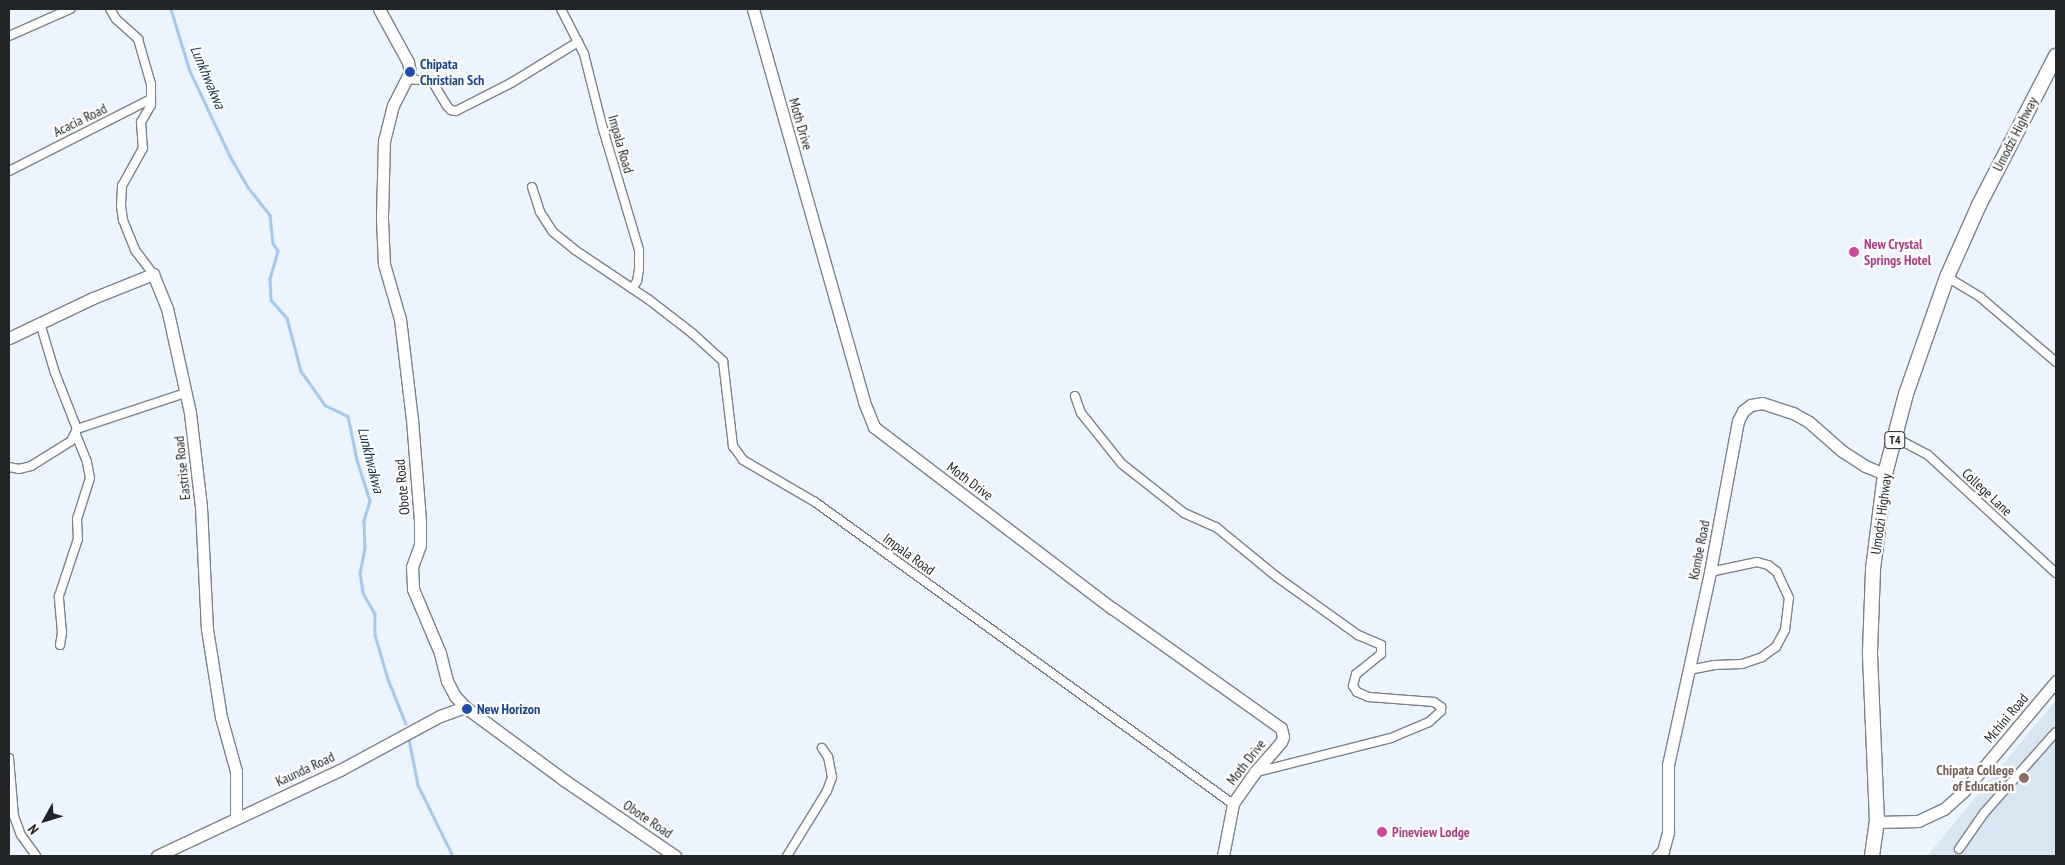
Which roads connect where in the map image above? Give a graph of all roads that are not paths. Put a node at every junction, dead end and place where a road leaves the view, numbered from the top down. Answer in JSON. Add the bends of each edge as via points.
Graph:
{"nodes":[{"id":1,"x":70,"y":9,"type":"edge"},
{"id":2,"x":110,"y":9,"type":"edge"},
{"id":3,"x":379,"y":9,"type":"edge"},
{"id":4,"x":561,"y":9,"type":"edge"},
{"id":5,"x":753,"y":9,"type":"edge"},
{"id":6,"x":9,"y":36,"type":"edge"},
{"id":7,"x":578,"y":42,"type":"junction"},
{"id":8,"x":2056,"y":56,"type":"edge"},
{"id":9,"x":407,"y":79,"type":"junction"},
{"id":10,"x":152,"y":99,"type":"junction"},
{"id":11,"x":9,"y":170,"type":"edge"},
{"id":12,"x":532,"y":187,"type":"dead end"},
{"id":13,"x":153,"y":274,"type":"junction"},
{"id":14,"x":1947,"y":277,"type":"junction"},
{"id":15,"x":632,"y":289,"type":"junction"},
{"id":16,"x":40,"y":323,"type":"junction"},
{"id":17,"x":9,"y":338,"type":"edge"},
{"id":18,"x":2056,"y":362,"type":"edge"},
{"id":19,"x":185,"y":393,"type":"junction"},
{"id":20,"x":1075,"y":396,"type":"dead end"},
{"id":21,"x":76,"y":432,"type":"junction"},
{"id":22,"x":1896,"y":438,"type":"junction"},
{"id":23,"x":9,"y":468,"type":"edge"},
{"id":24,"x":1885,"y":474,"type":"junction"},
{"id":25,"x":1710,"y":572,"type":"junction"},
{"id":26,"x":2056,"y":572,"type":"edge"},
{"id":27,"x":60,"y":645,"type":"dead end"},
{"id":28,"x":1689,"y":670,"type":"junction"},
{"id":29,"x":2056,"y":681,"type":"edge"},
{"id":30,"x":465,"y":707,"type":"junction"},
{"id":31,"x":2056,"y":732,"type":"edge"},
{"id":32,"x":822,"y":748,"type":"dead end"},
{"id":33,"x":9,"y":758,"type":"edge"},
{"id":34,"x":1255,"y":772,"type":"junction"},
{"id":35,"x":1233,"y":804,"type":"junction"},
{"id":36,"x":236,"y":818,"type":"junction"},
{"id":37,"x":1877,"y":822,"type":"junction"},
{"id":38,"x":1959,"y":849,"type":"dead end"},
{"id":39,"x":668,"y":854,"type":"edge"},
{"id":40,"x":36,"y":856,"type":"edge"},
{"id":41,"x":157,"y":856,"type":"edge"},
{"id":42,"x":787,"y":856,"type":"edge"},
{"id":43,"x":1223,"y":856,"type":"edge"},
{"id":44,"x":1658,"y":856,"type":"edge"},
{"id":45,"x":1872,"y":856,"type":"edge"}],
"edges":[{"from":1,"to":6,"type":"street"},
{"from":2,"to":10,"type":"street","via":[[138,39]]},
{"from":3,"to":9,"type":"street","via":[[408,62],[410,72]]},
{"from":4,"to":7,"type":"street","name":"Impala Road"},
{"from":5,"to":34,"type":"street","name":"Moth Drive","via":[[864,402],[874,427],[1112,608],[1276,723],[1283,737]]},
{"from":7,"to":9,"type":"street","via":[[511,83],[456,111],[447,106],[432,81]]},
{"from":7,"to":15,"type":"street","name":"Impala Road","via":[[639,250],[637,281]]},
{"from":8,"to":14,"type":"highway","name":"Umodzi Highway","number":"T4","via":[[1979,206]]},
{"from":9,"to":30,"type":"street","name":"Obote Road","via":[[393,105],[384,140],[382,219],[384,264],[400,319],[412,418],[420,521],[420,545],[412,567],[413,589],[440,652],[447,681]]},
{"from":10,"to":11,"type":"street","name":"Acacia Road"},
{"from":10,"to":13,"type":"street","via":[[150,110],[141,122],[143,148],[122,186],[121,206],[135,250]]},
{"from":12,"to":15,"type":"street","name":"Impala Road","via":[[540,212],[554,232]]},
{"from":13,"to":16,"type":"street"},
{"from":13,"to":19,"type":"street","name":"Eastrise Road","via":[[167,308]]},
{"from":14,"to":18,"type":"street","via":[[1980,297]]},
{"from":14,"to":22,"type":"highway","name":"Umodzi Highway","number":"T4","via":[[1906,394]]},
{"from":15,"to":35,"type":"street","name":"Impala Road","via":[[692,333],[723,361],[734,446],[743,460],[815,502]]},
{"from":16,"to":17,"type":"street"},
{"from":16,"to":21,"type":"street"},
{"from":19,"to":21,"type":"street"},
{"from":19,"to":36,"type":"street","name":"Eastrise Road","via":[[197,458],[207,629],[219,708],[236,770]]},
{"from":20,"to":34,"type":"street","via":[[1081,413],[1122,464],[1184,513],[1216,527],[1277,577],[1358,635],[1381,645],[1381,654],[1356,674],[1353,686],[1357,692],[1369,697],[1427,700],[1441,707],[1429,722],[1391,738]]},
{"from":21,"to":23,"type":"street","via":[[71,441],[31,466]]},
{"from":21,"to":27,"type":"street","via":[[88,462],[90,478],[77,519],[78,539],[59,596]]},
{"from":22,"to":24,"type":"highway","name":"Umodzi Highway","number":"T4"},
{"from":22,"to":26,"type":"street","name":"College Lane","via":[[1928,455]]},
{"from":24,"to":25,"type":"street","name":"Kombe Road","via":[[1865,466],[1794,413],[1762,403],[1751,404],[1738,421]]},
{"from":24,"to":37,"type":"highway","name":"Umodzi Highway","number":"T4","via":[[1873,568],[1870,652]]},
{"from":25,"to":28,"type":"street","name":"Kombe Road"},
{"from":25,"to":28,"type":"street","via":[[1757,562],[1768,565],[1777,572],[1789,598],[1785,630],[1776,647],[1762,657],[1742,664]]},
{"from":28,"to":44,"type":"street","name":"Kombe Road","via":[[1668,765],[1668,832],[1663,851]]},
{"from":29,"to":37,"type":"street","name":"Mchini Road","via":[[1963,792],[1944,809],[1918,821]]},
{"from":30,"to":36,"type":"street","name":"Kaunda Road","via":[[440,716],[340,770]]},
{"from":30,"to":39,"type":"street","name":"Obote Road"},
{"from":31,"to":38,"type":"street","via":[[1984,813]]},
{"from":32,"to":42,"type":"street","via":[[831,771],[827,791]]},
{"from":33,"to":40,"type":"street","via":[[14,816],[21,835]]},
{"from":34,"to":35,"type":"street","name":"Moth Drive"},
{"from":35,"to":43,"type":"street","name":"Moth Drive"},
{"from":36,"to":41,"type":"street","name":"Kaunda Road"},
{"from":37,"to":45,"type":"highway","name":"Umodzi Highway","number":"T4"}]}
